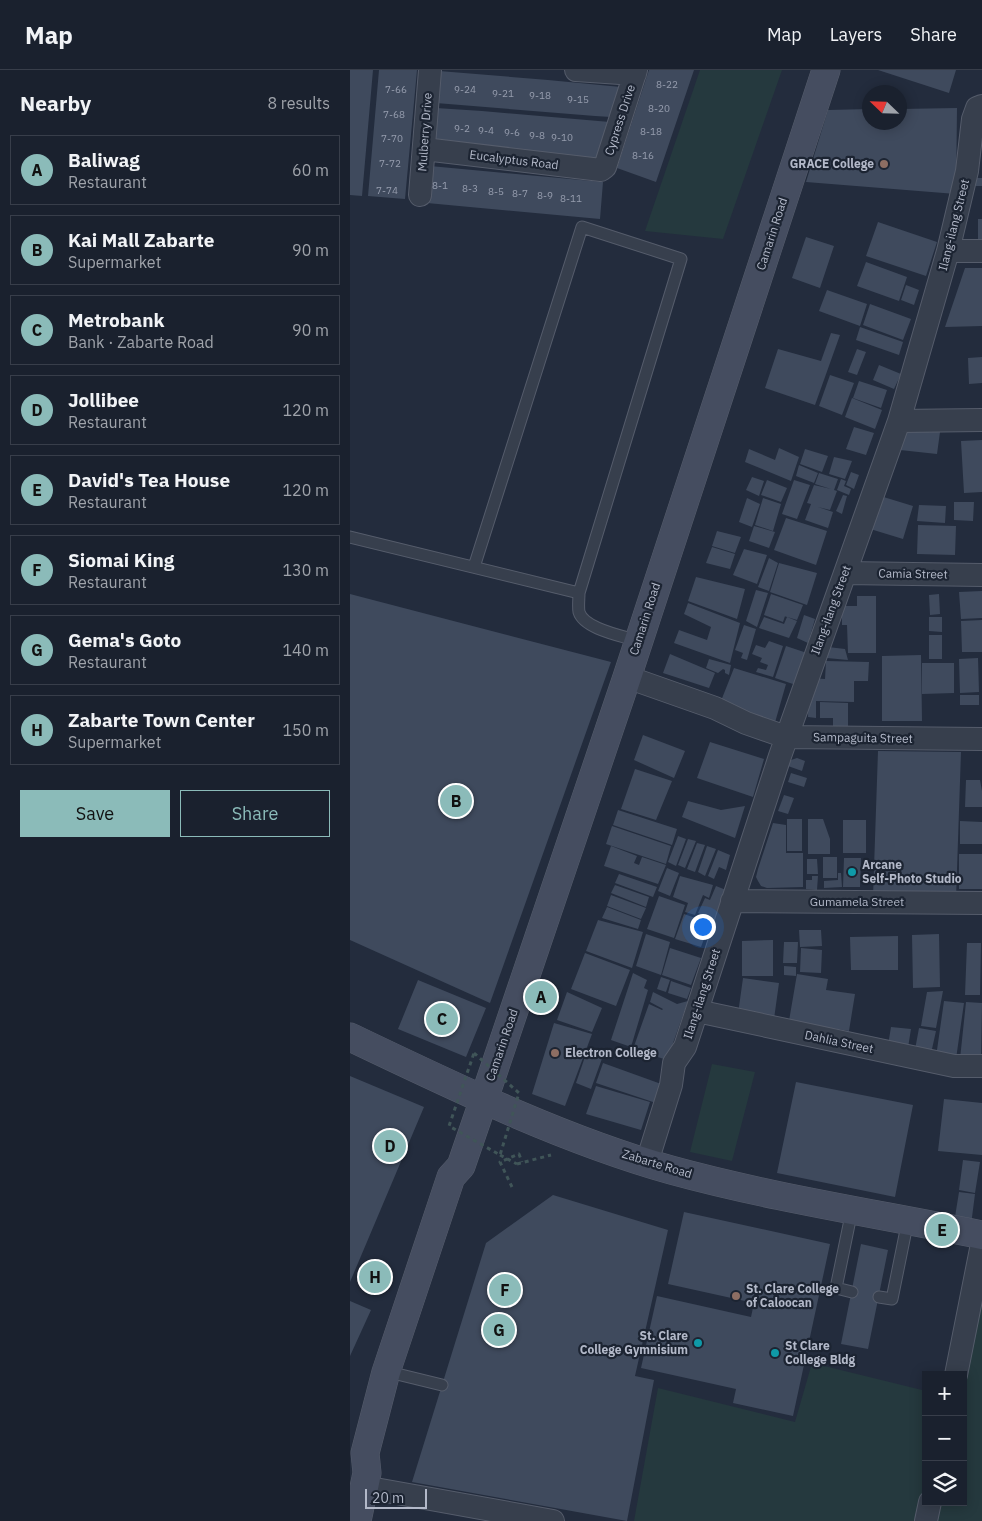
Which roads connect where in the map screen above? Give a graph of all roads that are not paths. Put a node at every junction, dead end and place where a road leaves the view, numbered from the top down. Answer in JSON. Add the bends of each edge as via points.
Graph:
{"nodes":[{"id":1,"x":430,"y":70,"type":"edge"},
{"id":2,"x":576,"y":70,"type":"edge"},
{"id":3,"x":826,"y":70,"type":"edge"},
{"id":4,"x":636,"y":72,"type":"edge"},
{"id":5,"x":982,"y":106,"type":"edge"},
{"id":6,"x":424,"y":150,"type":"junction"},
{"id":7,"x":603,"y":169,"type":"joint"},
{"id":8,"x":420,"y":195,"type":"dead end"},
{"id":9,"x":948,"y":251,"type":"junction"},
{"id":10,"x":982,"y":251,"type":"edge"},
{"id":11,"x":982,"y":420,"type":"edge"},
{"id":12,"x":899,"y":421,"type":"junction"},
{"id":13,"x":350,"y":537,"type":"edge"},
{"id":14,"x":474,"y":567,"type":"junction"},
{"id":15,"x":845,"y":573,"type":"junction"},
{"id":16,"x":982,"y":575,"type":"edge"},
{"id":17,"x":579,"y":592,"type":"junction"},
{"id":18,"x":638,"y":640,"type":"junction"},
{"id":19,"x":625,"y":683,"type":"junction"},
{"id":20,"x":786,"y":737,"type":"junction"},
{"id":21,"x":982,"y":739,"type":"edge"},
{"id":22,"x":732,"y":901,"type":"junction"},
{"id":23,"x":982,"y":903,"type":"edge"},
{"id":24,"x":697,"y":1011,"type":"junction"},
{"id":25,"x":350,"y":1037,"type":"edge"},
{"id":26,"x":982,"y":1066,"type":"edge"},
{"id":27,"x":484,"y":1099,"type":"junction"},
{"id":28,"x":647,"y":1162,"type":"junction"},
{"id":29,"x":461,"y":1166,"type":"junction"},
{"id":30,"x":853,"y":1209,"type":"junction"},
{"id":31,"x":908,"y":1220,"type":"junction"},
{"id":32,"x":982,"y":1235,"type":"edge"},
{"id":33,"x":982,"y":1244,"type":"edge"},
{"id":34,"x":852,"y":1292,"type":"dead end"},
{"id":35,"x":879,"y":1297,"type":"dead end"},
{"id":36,"x":957,"y":1371,"type":"edge"},
{"id":37,"x":397,"y":1374,"type":"junction"},
{"id":38,"x":442,"y":1385,"type":"dead end"},
{"id":39,"x":360,"y":1481,"type":"edge"},
{"id":40,"x":929,"y":1506,"type":"edge"},
{"id":41,"x":357,"y":1521,"type":"edge"},
{"id":42,"x":553,"y":1521,"type":"edge"},
{"id":43,"x":926,"y":1521,"type":"edge"}],
"edges":[{"from":1,"to":6,"type":"street","name":"Mulberry Drive"},
{"from":2,"to":4,"type":"street"},
{"from":3,"to":18,"type":"main road","name":"Camarin Road"},
{"from":4,"to":7,"type":"street","name":"Cypress Drive"},
{"from":5,"to":9,"type":"street","name":"Ilang-ilang Street","via":[[977,108],[973,119],[968,171]]},
{"from":6,"to":7,"type":"street","name":"Eucalyptus Road"},
{"from":6,"to":8,"type":"street","name":"Mulberry Drive"},
{"from":9,"to":10,"type":"street"},
{"from":9,"to":12,"type":"street","name":"Ilang-ilang Street"},
{"from":11,"to":12,"type":"street"},
{"from":12,"to":15,"type":"street","name":"Ilang-ilang Street"},
{"from":13,"to":14,"type":"lane"},
{"from":14,"to":17,"type":"lane"},
{"from":14,"to":17,"type":"lane","via":[[582,228],[682,259]]},
{"from":15,"to":16,"type":"street","name":"Camia Street"},
{"from":15,"to":20,"type":"street","name":"Ilang-ilang Street"},
{"from":17,"to":18,"type":"lane","via":[[579,612],[584,621]]},
{"from":18,"to":19,"type":"main road","name":"Camarin Road"},
{"from":19,"to":20,"type":"street","name":"Sampaguita Street","via":[[710,719],[746,723]]},
{"from":19,"to":27,"type":"main road","name":"Camarin Road"},
{"from":20,"to":21,"type":"street","name":"Sampaguita Street"},
{"from":20,"to":22,"type":"street","name":"Ilang-ilang Street"},
{"from":22,"to":23,"type":"street","name":"Gumamela Street"},
{"from":22,"to":24,"type":"street","name":"Ilang-ilang Street"},
{"from":24,"to":26,"type":"street","name":"Dahlia Street","via":[[954,1066]]},
{"from":24,"to":28,"type":"street","name":"Ilang-ilang Street","via":[[685,1047],[674,1063],[671,1085]]},
{"from":25,"to":27,"type":"main road","name":"Zabarte Road"},
{"from":27,"to":28,"type":"main road","name":"Zabarte Road","via":[[570,1135]]},
{"from":27,"to":29,"type":"main road","name":"Camarin Road"},
{"from":28,"to":30,"type":"main road","name":"Zabarte Road","via":[[736,1186]]},
{"from":29,"to":37,"type":"main road","name":"Camarin Road","via":[[462,1180]]},
{"from":29,"to":39,"type":"main road","name":"Camarin Road","via":[[451,1177],[386,1372]]},
{"from":30,"to":31,"type":"main road","name":"Zabarte Road"},
{"from":30,"to":34,"type":"lane","via":[[836,1288]]},
{"from":31,"to":32,"type":"main road","name":"Zabarte Road"},
{"from":31,"to":35,"type":"lane","via":[[892,1299]]},
{"from":33,"to":36,"type":"street"},
{"from":37,"to":38,"type":"lane"},
{"from":37,"to":39,"type":"main road","name":"Camarin Road","via":[[377,1455]]},
{"from":39,"to":41,"type":"main road","name":"Camarin Road"},
{"from":39,"to":42,"type":"street"},
{"from":40,"to":43,"type":"street"}]}
